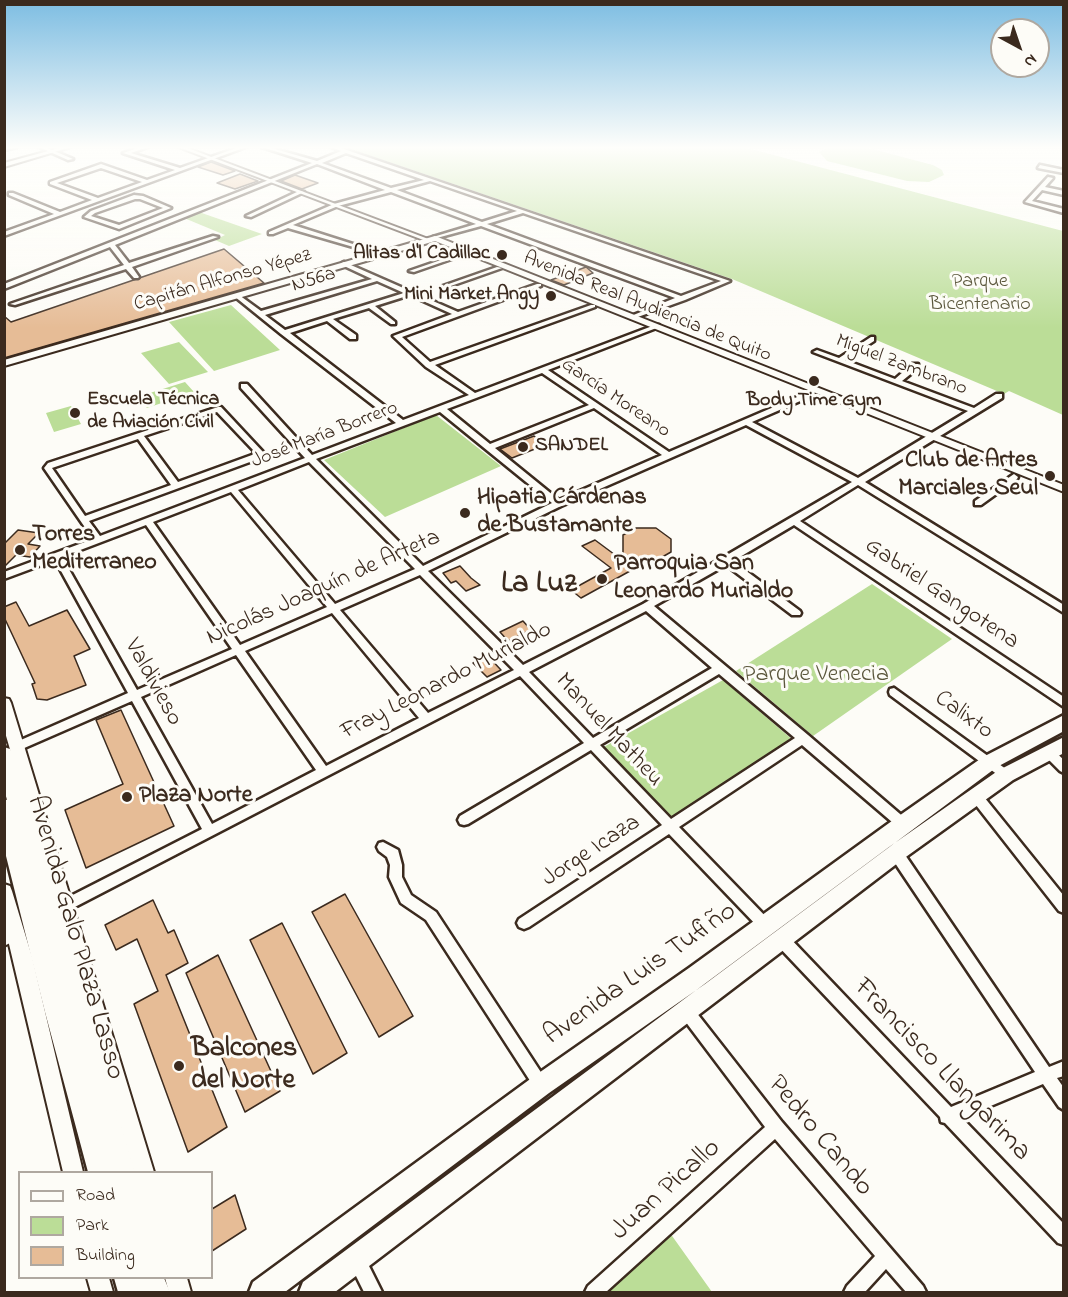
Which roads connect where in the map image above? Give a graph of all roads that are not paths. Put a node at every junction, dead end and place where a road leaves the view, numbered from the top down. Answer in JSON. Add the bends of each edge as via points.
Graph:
{"nodes":[{"id":1,"x":44,"y":208,"type":"edge"},
{"id":2,"x":76,"y":208,"type":"edge"},
{"id":3,"x":102,"y":208,"type":"edge"},
{"id":4,"x":167,"y":208,"type":"edge"},
{"id":5,"x":200,"y":208,"type":"edge"},
{"id":6,"x":267,"y":208,"type":"edge"},
{"id":7,"x":331,"y":208,"type":"edge"},
{"id":8,"x":348,"y":208,"type":"edge"},
{"id":9,"x":434,"y":208,"type":"edge"},
{"id":10,"x":508,"y":208,"type":"edge"},
{"id":11,"x":1049,"y":208,"type":"edge"},
{"id":12,"x":1064,"y":211,"type":"edge"},
{"id":13,"x":521,"y":212,"type":"junction"},
{"id":14,"x":60,"y":214,"type":"junction"},
{"id":15,"x":249,"y":216,"type":"dead end"},
{"id":16,"x":480,"y":224,"type":"junction"},
{"id":17,"x":289,"y":226,"type":"junction"},
{"id":18,"x":271,"y":233,"type":"dead end"},
{"id":19,"x":4,"y":234,"type":"edge"},
{"id":20,"x":215,"y":237,"type":"dead end"},
{"id":21,"x":431,"y":239,"type":"junction"},
{"id":22,"x":111,"y":244,"type":"junction"},
{"id":23,"x":379,"y":254,"type":"junction"},
{"id":24,"x":464,"y":254,"type":"junction"},
{"id":25,"x":128,"y":264,"type":"junction"},
{"id":26,"x":344,"y":264,"type":"junction"},
{"id":27,"x":499,"y":268,"type":"junction"},
{"id":28,"x":412,"y":271,"type":"dead end"},
{"id":29,"x":136,"y":277,"type":"dead end"},
{"id":30,"x":377,"y":279,"type":"junction"},
{"id":31,"x":539,"y":285,"type":"junction"},
{"id":32,"x":4,"y":287,"type":"edge"},
{"id":33,"x":444,"y":287,"type":"dead end"},
{"id":34,"x":410,"y":293,"type":"junction"},
{"id":35,"x":237,"y":296,"type":"junction"},
{"id":36,"x":683,"y":299,"type":"junction"},
{"id":37,"x":13,"y":304,"type":"dead end"},
{"id":38,"x":370,"y":306,"type":"junction"},
{"id":39,"x":593,"y":306,"type":"junction"},
{"id":40,"x":456,"y":313,"type":"junction"},
{"id":41,"x":260,"y":314,"type":"junction"},
{"id":42,"x":633,"y":317,"type":"junction"},
{"id":43,"x":327,"y":319,"type":"junction"},
{"id":44,"x":393,"y":323,"type":"dead end"},
{"id":45,"x":653,"y":328,"type":"junction"},
{"id":46,"x":283,"y":333,"type":"junction"},
{"id":47,"x":353,"y":337,"type":"dead end"},
{"id":48,"x":871,"y":339,"type":"dead end"},
{"id":49,"x":817,"y":352,"type":"dead end"},
{"id":50,"x":840,"y":360,"type":"junction"},
{"id":51,"x":4,"y":363,"type":"edge"},
{"id":52,"x":429,"y":365,"type":"junction"},
{"id":53,"x":915,"y":366,"type":"dead end"},
{"id":54,"x":543,"y":370,"type":"junction"},
{"id":55,"x":896,"y":382,"type":"junction"},
{"id":56,"x":244,"y":386,"type":"dead end"},
{"id":57,"x":811,"y":393,"type":"junction"},
{"id":58,"x":475,"y":396,"type":"junction"},
{"id":59,"x":999,"y":396,"type":"dead end"},
{"id":60,"x":595,"y":405,"type":"junction"},
{"id":61,"x":442,"y":409,"type":"junction"},
{"id":62,"x":974,"y":411,"type":"junction"},
{"id":63,"x":747,"y":422,"type":"junction"},
{"id":64,"x":403,"y":424,"type":"junction"},
{"id":65,"x":139,"y":435,"type":"junction"},
{"id":66,"x":931,"y":438,"type":"junction"},
{"id":67,"x":490,"y":447,"type":"junction"},
{"id":68,"x":668,"y":455,"type":"junction"},
{"id":69,"x":311,"y":459,"type":"junction"},
{"id":70,"x":1014,"y":477,"type":"junction"},
{"id":71,"x":859,"y":482,"type":"junction"},
{"id":72,"x":176,"y":485,"type":"junction"},
{"id":73,"x":233,"y":489,"type":"junction"},
{"id":74,"x":1064,"y":489,"type":"edge"},
{"id":75,"x":1064,"y":497,"type":"edge"},
{"id":76,"x":978,"y":503,"type":"dead end"},
{"id":77,"x":558,"y":504,"type":"junction"},
{"id":78,"x":83,"y":520,"type":"junction"},
{"id":79,"x":148,"y":521,"type":"junction"},
{"id":80,"x":794,"y":521,"type":"junction"},
{"id":81,"x":99,"y":540,"type":"junction"},
{"id":82,"x":57,"y":556,"type":"junction"},
{"id":83,"x":728,"y":561,"type":"junction"},
{"id":84,"x":422,"y":570,"type":"junction"},
{"id":85,"x":4,"y":576,"type":"edge"},
{"id":86,"x":647,"y":606,"type":"junction"},
{"id":87,"x":333,"y":608,"type":"junction"},
{"id":88,"x":1064,"y":610,"type":"edge"},
{"id":89,"x":796,"y":613,"type":"dead end"},
{"id":90,"x":238,"y":649,"type":"junction"},
{"id":91,"x":720,"y":668,"type":"junction"},
{"id":92,"x":522,"y":671,"type":"junction"},
{"id":93,"x":894,"y":692,"type":"dead end"},
{"id":94,"x":135,"y":695,"type":"junction"},
{"id":95,"x":4,"y":703,"type":"edge"},
{"id":96,"x":1064,"y":703,"type":"edge"},
{"id":97,"x":427,"y":720,"type":"junction"},
{"id":98,"x":1064,"y":722,"type":"edge"},
{"id":99,"x":804,"y":738,"type":"junction"},
{"id":100,"x":591,"y":745,"type":"junction"},
{"id":101,"x":1056,"y":748,"type":"edge"},
{"id":102,"x":11,"y":750,"type":"edge"},
{"id":103,"x":990,"y":762,"type":"junction"},
{"id":104,"x":1064,"y":768,"type":"edge"},
{"id":105,"x":324,"y":772,"type":"junction"},
{"id":106,"x":1006,"y":775,"type":"junction"},
{"id":107,"x":976,"y":796,"type":"junction"},
{"id":108,"x":4,"y":807,"type":"edge"},
{"id":109,"x":464,"y":820,"type":"dead end"},
{"id":110,"x":903,"y":824,"type":"junction"},
{"id":111,"x":670,"y":828,"type":"junction"},
{"id":112,"x":210,"y":831,"type":"junction"},
{"id":113,"x":383,"y":847,"type":"dead end"},
{"id":114,"x":897,"y":854,"type":"junction"},
{"id":115,"x":825,"y":882,"type":"junction"},
{"id":116,"x":4,"y":891,"type":"edge"},
{"id":117,"x":840,"y":897,"type":"junction"},
{"id":118,"x":64,"y":906,"type":"junction"},
{"id":119,"x":1064,"y":907,"type":"edge"},
{"id":120,"x":524,"y":924,"type":"dead end"},
{"id":121,"x":765,"y":925,"type":"junction"},
{"id":122,"x":10,"y":936,"type":"edge"},
{"id":123,"x":782,"y":940,"type":"junction"},
{"id":124,"x":697,"y":976,"type":"junction"},
{"id":125,"x":711,"y":993,"type":"junction"},
{"id":126,"x":687,"y":1012,"type":"junction"},
{"id":127,"x":1064,"y":1068,"type":"edge"},
{"id":128,"x":1045,"y":1076,"type":"junction"},
{"id":129,"x":541,"y":1085,"type":"junction"},
{"id":130,"x":1064,"y":1102,"type":"edge"},
{"id":131,"x":947,"y":1116,"type":"junction"},
{"id":132,"x":776,"y":1128,"type":"junction"},
{"id":133,"x":73,"y":1171,"type":"edge"},
{"id":134,"x":100,"y":1171,"type":"edge"},
{"id":135,"x":121,"y":1171,"type":"edge"},
{"id":136,"x":143,"y":1171,"type":"edge"},
{"id":137,"x":1064,"y":1237,"type":"edge"},
{"id":138,"x":886,"y":1257,"type":"junction"},
{"id":139,"x":357,"y":1260,"type":"junction"},
{"id":140,"x":263,"y":1293,"type":"edge"},
{"id":141,"x":313,"y":1293,"type":"edge"},
{"id":142,"x":373,"y":1293,"type":"edge"},
{"id":143,"x":594,"y":1293,"type":"edge"},
{"id":144,"x":853,"y":1293,"type":"edge"},
{"id":145,"x":916,"y":1293,"type":"edge"}],
"edges":[{"from":1,"to":14,"type":"street"},
{"from":2,"to":14,"type":"street"},
{"from":3,"to":4,"type":"street","via":[[87,217],[116,227]]},
{"from":5,"to":22,"type":"street"},
{"from":6,"to":15,"type":"street"},
{"from":7,"to":17,"type":"street"},
{"from":8,"to":21,"type":"street","name":"Avenida Real Audiencia de Quito"},
{"from":9,"to":16,"type":"street"},
{"from":10,"to":13,"type":"street"},
{"from":11,"to":12,"type":"street"},
{"from":13,"to":16,"type":"street","name":"Capitán Alfonso Yépez"},
{"from":13,"to":36,"type":"street","via":[[727,281]]},
{"from":14,"to":19,"type":"street"},
{"from":16,"to":21,"type":"street","name":"Capitán Alfonso Yépez"},
{"from":16,"to":36,"type":"street"},
{"from":17,"to":18,"type":"street"},
{"from":17,"to":23,"type":"street"},
{"from":20,"to":25,"type":"street"},
{"from":21,"to":23,"type":"main road","name":"Capitán Alfonso Yépez"},
{"from":21,"to":24,"type":"main road","name":"Avenida Real Audiencia de Quito"},
{"from":21,"to":42,"type":"main road","name":"Avenida Real Audiencia de Quito"},
{"from":22,"to":25,"type":"street"},
{"from":22,"to":32,"type":"street"},
{"from":23,"to":26,"type":"main road","name":"Capitán Alfonso Yépez"},
{"from":24,"to":27,"type":"main road","name":"Avenida Real Audiencia de Quito"},
{"from":24,"to":28,"type":"street"},
{"from":25,"to":29,"type":"street"},
{"from":25,"to":37,"type":"street"},
{"from":26,"to":30,"type":"street"},
{"from":26,"to":35,"type":"main road","name":"Capitán Alfonso Yépez"},
{"from":27,"to":31,"type":"main road","name":"Avenida Real Audiencia de Quito"},
{"from":27,"to":33,"type":"street"},
{"from":30,"to":34,"type":"street"},
{"from":30,"to":41,"type":"street","name":"N56a"},
{"from":31,"to":39,"type":"main road","name":"Avenida Real Audiencia de Quito"},
{"from":31,"to":40,"type":"street"},
{"from":34,"to":38,"type":"street"},
{"from":34,"to":40,"type":"street"},
{"from":35,"to":41,"type":"street"},
{"from":35,"to":51,"type":"main road","name":"Capitán Alfonso Yépez"},
{"from":36,"to":42,"type":"street"},
{"from":38,"to":43,"type":"street"},
{"from":38,"to":44,"type":"street"},
{"from":39,"to":45,"type":"main road","name":"Avenida Real Audiencia de Quito"},
{"from":39,"to":52,"type":"street"},
{"from":40,"to":52,"type":"street","via":[[398,334]]},
{"from":41,"to":46,"type":"street"},
{"from":42,"to":45,"type":"main road","name":"Avenida Real Audiencia de Quito"},
{"from":43,"to":46,"type":"street"},
{"from":43,"to":47,"type":"street"},
{"from":45,"to":54,"type":"street","name":"José María Borrero"},
{"from":45,"to":57,"type":"main road","name":"Avenida Real Audiencia de Quito"},
{"from":45,"to":66,"type":"main road","name":"Avenida Real Audiencia de Quito"},
{"from":46,"to":64,"type":"street"},
{"from":48,"to":50,"type":"street"},
{"from":49,"to":50,"type":"street","name":"Miguel Zambrano"},
{"from":50,"to":55,"type":"street","name":"Miguel Zambrano"},
{"from":52,"to":58,"type":"street"},
{"from":53,"to":55,"type":"street"},
{"from":54,"to":58,"type":"street","name":"José María Borrero"},
{"from":54,"to":60,"type":"street","name":"García Moreano"},
{"from":55,"to":62,"type":"street","name":"Miguel Zambrano"},
{"from":56,"to":69,"type":"street","name":"Manuel Matheu"},
{"from":57,"to":63,"type":"street","name":"Nicolás Joaquín de Arteta"},
{"from":57,"to":66,"type":"main road","name":"Avenida Real Audiencia de Quito"},
{"from":58,"to":61,"type":"street","name":"José María Borrero"},
{"from":59,"to":62,"type":"street","name":"Fray Leonardo Murialdo"},
{"from":60,"to":67,"type":"street"},
{"from":60,"to":68,"type":"street","name":"García Moreano"},
{"from":61,"to":64,"type":"street","name":"José María Borrero"},
{"from":61,"to":67,"type":"street"},
{"from":62,"to":66,"type":"street","name":"Fray Leonardo Murialdo"},
{"from":63,"to":68,"type":"street","name":"Nicolás Joaquín de Arteta"},
{"from":63,"to":71,"type":"street"},
{"from":64,"to":69,"type":"street","name":"José María Borrero"},
{"from":65,"to":72,"type":"street"},
{"from":65,"to":72,"type":"street","via":[[218,409],[259,452],[255,457]]},
{"from":65,"to":78,"type":"street","via":[[48,466]]},
{"from":66,"to":70,"type":"main road","name":"Avenida Real Audiencia de Quito"},
{"from":66,"to":71,"type":"street","name":"Fray Leonardo Murialdo"},
{"from":66,"to":74,"type":"main road","name":"Avenida Real Audiencia de Quito"},
{"from":67,"to":77,"type":"street"},
{"from":68,"to":77,"type":"street","name":"Nicolás Joaquín de Arteta"},
{"from":69,"to":73,"type":"street","name":"José María Borrero"},
{"from":69,"to":84,"type":"street","name":"Manuel Matheu"},
{"from":70,"to":75,"type":"main road","name":"Avenida Real Audiencia de Quito"},
{"from":70,"to":76,"type":"street"},
{"from":71,"to":80,"type":"street","name":"Fray Leonardo Murialdo"},
{"from":71,"to":88,"type":"street"},
{"from":72,"to":78,"type":"street"},
{"from":73,"to":79,"type":"street","name":"José María Borrero"},
{"from":73,"to":87,"type":"street"},
{"from":77,"to":84,"type":"street","name":"Nicolás Joaquín de Arteta"},
{"from":78,"to":81,"type":"street"},
{"from":79,"to":81,"type":"street","name":"José María Borrero"},
{"from":79,"to":90,"type":"street"},
{"from":80,"to":83,"type":"street","name":"Fray Leonardo Murialdo"},
{"from":80,"to":96,"type":"street","name":"Gabriel Gangotena"},
{"from":81,"to":82,"type":"street","name":"José María Borrero"},
{"from":82,"to":85,"type":"street","name":"José María Borrero"},
{"from":82,"to":94,"type":"street","name":"Valdivieso"},
{"from":83,"to":86,"type":"street","name":"Fray Leonardo Murialdo"},
{"from":83,"to":89,"type":"street"},
{"from":84,"to":87,"type":"street","name":"Nicolás Joaquín de Arteta"},
{"from":84,"to":92,"type":"street","name":"Manuel Matheu"},
{"from":86,"to":91,"type":"street"},
{"from":86,"to":92,"type":"street","name":"Fray Leonardo Murialdo"},
{"from":87,"to":90,"type":"street","name":"Nicolás Joaquín de Arteta"},
{"from":87,"to":97,"type":"street"},
{"from":90,"to":94,"type":"street","name":"Nicolás Joaquín de Arteta"},
{"from":90,"to":105,"type":"street"},
{"from":91,"to":99,"type":"street"},
{"from":91,"to":100,"type":"street"},
{"from":92,"to":97,"type":"street","name":"Fray Leonardo Murialdo"},
{"from":92,"to":100,"type":"street","name":"Manuel Matheu"},
{"from":93,"to":103,"type":"street","name":"Calixto"},
{"from":94,"to":102,"type":"street","name":"Nicolás Joaquín de Arteta"},
{"from":94,"to":112,"type":"street","name":"Valdivieso"},
{"from":95,"to":102,"type":"main road","name":"Avenida Galo Plaza Lasso"},
{"from":97,"to":105,"type":"street","name":"Fray Leonardo Murialdo"},
{"from":98,"to":103,"type":"main road","name":"Avenida Luis Tufiño"},
{"from":99,"to":110,"type":"street"},
{"from":99,"to":111,"type":"street","name":"Jorge Icaza"},
{"from":100,"to":109,"type":"street"},
{"from":100,"to":111,"type":"street","name":"Manuel Matheu"},
{"from":101,"to":104,"type":"street"},
{"from":101,"to":106,"type":"main road"},
{"from":102,"to":118,"type":"main road","name":"Avenida Galo Plaza Lasso"},
{"from":102,"to":135,"type":"main road","name":"Avenida Galo Plaza Lasso"},
{"from":103,"to":106,"type":"street","name":"Calixto"},
{"from":103,"to":110,"type":"main road","name":"Avenida Luis Tufiño"},
{"from":105,"to":112,"type":"street","name":"Fray Leonardo Murialdo"},
{"from":106,"to":107,"type":"main road"},
{"from":107,"to":114,"type":"main road"},
{"from":107,"to":119,"type":"street"},
{"from":108,"to":134,"type":"main road","name":"Avenida Galo Plaza Lasso"},
{"from":110,"to":115,"type":"main road","name":"Avenida Luis Tufiño"},
{"from":111,"to":120,"type":"street","name":"Jorge Icaza"},
{"from":111,"to":121,"type":"street","name":"Manuel Matheu"},
{"from":112,"to":118,"type":"street","name":"Fray Leonardo Murialdo"},
{"from":113,"to":129,"type":"street","via":[[393,854],[395,877],[406,899],[431,916]]},
{"from":114,"to":117,"type":"main road"},
{"from":114,"to":128,"type":"street"},
{"from":115,"to":117,"type":"main road"},
{"from":115,"to":121,"type":"main road","name":"Avenida Luis Tufiño"},
{"from":116,"to":122,"type":"main road"},
{"from":117,"to":123,"type":"main road"},
{"from":118,"to":136,"type":"main road","name":"Avenida Galo Plaza Lasso"},
{"from":121,"to":124,"type":"main road","name":"Avenida Luis Tufiño"},
{"from":122,"to":133,"type":"main road","via":[[23,957]]},
{"from":123,"to":125,"type":"main road"},
{"from":123,"to":131,"type":"street","name":"Francisco Llangarima"},
{"from":124,"to":125,"type":"main road"},
{"from":124,"to":129,"type":"main road","name":"Avenida Luis Tufiño"},
{"from":125,"to":126,"type":"main road"},
{"from":126,"to":132,"type":"street","name":"Pedro Cando"},
{"from":126,"to":139,"type":"main road"},
{"from":127,"to":128,"type":"street"},
{"from":128,"to":130,"type":"street"},
{"from":128,"to":131,"type":"street"},
{"from":129,"to":140,"type":"main road","name":"Avenida Luis Tufiño"},
{"from":131,"to":137,"type":"street","name":"Francisco Llangarima"},
{"from":132,"to":138,"type":"street","name":"Pedro Cando"},
{"from":132,"to":143,"type":"street","name":"Juan Picallo"},
{"from":138,"to":144,"type":"street"},
{"from":138,"to":145,"type":"street","name":"Pedro Cando"},
{"from":139,"to":141,"type":"main road"},
{"from":139,"to":142,"type":"street"}]}
